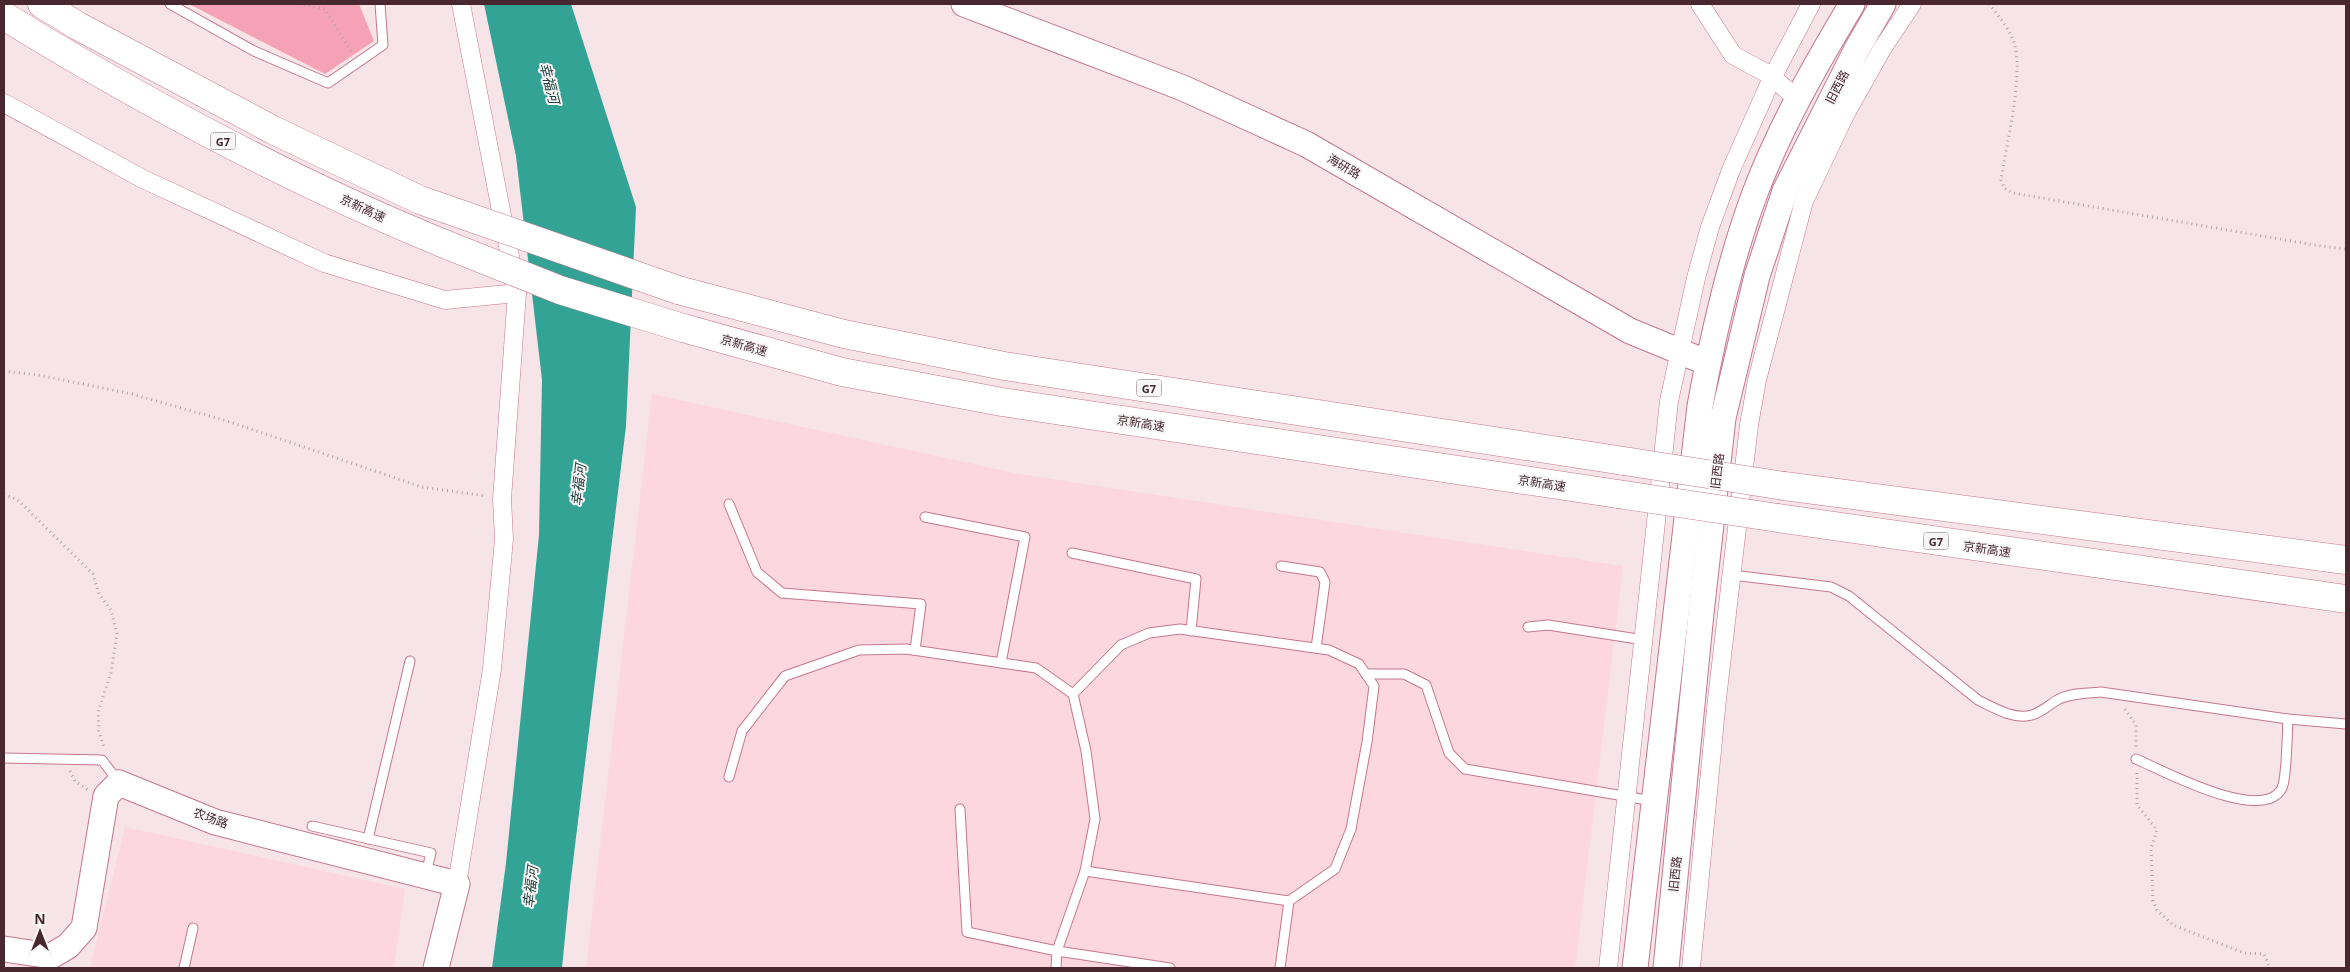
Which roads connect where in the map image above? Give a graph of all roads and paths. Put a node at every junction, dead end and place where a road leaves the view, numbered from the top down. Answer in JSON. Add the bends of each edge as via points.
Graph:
{"nodes":[{"id":1,"x":42,"y":4,"type":"edge"},
{"id":2,"x":55,"y":4,"type":"edge"},
{"id":3,"x":170,"y":4,"type":"edge"},
{"id":4,"x":299,"y":4,"type":"edge"},
{"id":5,"x":380,"y":4,"type":"edge"},
{"id":6,"x":461,"y":4,"type":"edge"},
{"id":7,"x":964,"y":4,"type":"edge"},
{"id":8,"x":1700,"y":4,"type":"edge"},
{"id":9,"x":1811,"y":4,"type":"edge"},
{"id":10,"x":1852,"y":4,"type":"edge"},
{"id":11,"x":1883,"y":4,"type":"edge"},
{"id":12,"x":1912,"y":4,"type":"edge"},
{"id":13,"x":1989,"y":4,"type":"edge"},
{"id":14,"x":4,"y":16,"type":"edge"},
{"id":15,"x":78,"y":26,"type":"junction"},
{"id":16,"x":359,"y":62,"type":"junction"},
{"id":17,"x":1772,"y":78,"type":"junction"},
{"id":18,"x":1799,"y":100,"type":"junction"},
{"id":19,"x":4,"y":103,"type":"edge"},
{"id":20,"x":2346,"y":249,"type":"edge"},
{"id":21,"x":517,"y":293,"type":"junction"},
{"id":22,"x":1680,"y":352,"type":"junction"},
{"id":23,"x":1708,"y":364,"type":"junction"},
{"id":24,"x":4,"y":371,"type":"edge"},
{"id":25,"x":4,"y":494,"type":"edge"},
{"id":26,"x":502,"y":499,"type":"junction"},
{"id":27,"x":730,"y":504,"type":"dead end"},
{"id":28,"x":924,"y":517,"type":"dead end"},
{"id":29,"x":1072,"y":553,"type":"dead end"},
{"id":30,"x":2346,"y":560,"type":"edge"},
{"id":31,"x":1281,"y":566,"type":"dead end"},
{"id":32,"x":1732,"y":575,"type":"junction"},
{"id":33,"x":2346,"y":600,"type":"edge"},
{"id":34,"x":1528,"y":627,"type":"dead end"},
{"id":35,"x":1191,"y":631,"type":"junction"},
{"id":36,"x":1644,"y":640,"type":"junction"},
{"id":37,"x":1316,"y":648,"type":"junction"},
{"id":38,"x":915,"y":650,"type":"junction"},
{"id":39,"x":410,"y":662,"type":"dead end"},
{"id":40,"x":1001,"y":663,"type":"junction"},
{"id":41,"x":1366,"y":674,"type":"junction"},
{"id":42,"x":1073,"y":694,"type":"junction"},
{"id":43,"x":2115,"y":694,"type":"junction"},
{"id":44,"x":2288,"y":719,"type":"junction"},
{"id":45,"x":2346,"y":724,"type":"edge"},
{"id":46,"x":4,"y":758,"type":"edge"},
{"id":47,"x":2136,"y":759,"type":"junction"},
{"id":48,"x":64,"y":760,"type":"junction"},
{"id":49,"x":102,"y":760,"type":"junction"},
{"id":50,"x":728,"y":776,"type":"dead end"},
{"id":51,"x":113,"y":790,"type":"junction"},
{"id":52,"x":1627,"y":796,"type":"junction"},
{"id":53,"x":1655,"y":801,"type":"junction"},
{"id":54,"x":960,"y":809,"type":"dead end"},
{"id":55,"x":312,"y":826,"type":"dead end"},
{"id":56,"x":368,"y":839,"type":"junction"},
{"id":57,"x":1085,"y":871,"type":"junction"},
{"id":58,"x":426,"y":876,"type":"junction"},
{"id":59,"x":457,"y":884,"type":"junction"},
{"id":60,"x":1289,"y":901,"type":"junction"},
{"id":61,"x":193,"y":928,"type":"dead end"},
{"id":62,"x":4,"y":949,"type":"edge"},
{"id":63,"x":1057,"y":952,"type":"junction"},
{"id":64,"x":184,"y":968,"type":"edge"},
{"id":65,"x":436,"y":968,"type":"edge"},
{"id":66,"x":1056,"y":968,"type":"edge"},
{"id":67,"x":1170,"y":968,"type":"edge"},
{"id":68,"x":1280,"y":968,"type":"edge"},
{"id":69,"x":1608,"y":968,"type":"edge"},
{"id":70,"x":1635,"y":968,"type":"edge"},
{"id":71,"x":1666,"y":968,"type":"edge"},
{"id":72,"x":1691,"y":968,"type":"edge"},
{"id":73,"x":2270,"y":968,"type":"edge"}],
"edges":[{"from":1,"to":15,"type":"highway","number":"G7"},
{"from":2,"to":15,"type":"highway"},
{"from":3,"to":16,"type":"lane","via":[[254,52],[328,83]]},
{"from":4,"to":16,"type":"path","via":[[324,8]]},
{"from":5,"to":16,"type":"lane","via":[[383,46]]},
{"from":6,"to":21,"type":"street"},
{"from":7,"to":22,"type":"main road","name":"海研路","via":[[1183,88],[1306,144],[1630,331]]},
{"from":8,"to":17,"type":"street","via":[[1734,55]]},
{"from":9,"to":17,"type":"street"},
{"from":10,"to":18,"type":"main road","name":"旧西路"},
{"from":11,"to":71,"type":"main road","name":"旧西路","via":[[1785,191],[1757,276],[1723,418]]},
{"from":12,"to":32,"type":"street","via":[[1846,113],[1802,210],[1757,380]]},
{"from":13,"to":20,"type":"path","via":[[2015,46],[2016,82],[2001,180],[2004,188],[2023,195]]},
{"from":14,"to":33,"type":"highway","name":"京新高速","number":"G7","bridge":true,"via":[[250,157],[409,229],[560,290],[842,372],[1002,402]]},
{"from":15,"to":30,"type":"highway","number":"G7","bridge":true,"via":[[273,130],[420,200],[678,290],[844,334],[1004,366],[1784,486]]},
{"from":17,"to":18,"type":"street"},
{"from":17,"to":22,"type":"street","via":[[1731,170],[1710,227]]},
{"from":18,"to":23,"type":"main road","name":"旧西路","via":[[1755,193],[1724,294]]},
{"from":19,"to":21,"type":"street","via":[[143,179],[324,263],[445,300]]},
{"from":21,"to":26,"type":"street"},
{"from":22,"to":23,"type":"main road","name":"海研路"},
{"from":22,"to":36,"type":"street","via":[[1669,401]]},
{"from":23,"to":53,"type":"main road","name":"旧西路","via":[[1699,416]]},
{"from":24,"to":26,"type":"path","via":[[132,394],[230,422],[422,486]]},
{"from":25,"to":49,"type":"path","via":[[19,500],[93,574],[99,594],[111,610],[117,634],[111,673],[98,712],[99,731],[105,749]]},
{"from":26,"to":59,"type":"street","via":[[504,539],[492,669]]},
{"from":27,"to":38,"type":"lane","via":[[757,572],[782,593],[921,604]]},
{"from":28,"to":40,"type":"lane","via":[[1025,537]]},
{"from":29,"to":35,"type":"lane","via":[[1196,579]]},
{"from":31,"to":37,"type":"lane","via":[[1320,572],[1325,582]]},
{"from":32,"to":43,"type":"lane","via":[[1831,587],[1848,596],[1978,700],[2001,712],[2033,715],[2060,699],[2101,692]]},
{"from":32,"to":72,"type":"street"},
{"from":34,"to":36,"type":"lane","via":[[1548,624]]},
{"from":35,"to":37,"type":"lane"},
{"from":35,"to":42,"type":"lane","via":[[1180,629],[1150,633],[1121,645]]},
{"from":36,"to":52,"type":"street"},
{"from":37,"to":41,"type":"lane","via":[[1329,650],[1359,664]]},
{"from":38,"to":40,"type":"lane"},
{"from":38,"to":50,"type":"lane","via":[[858,650],[784,676],[742,731]]},
{"from":39,"to":56,"type":"lane"},
{"from":40,"to":42,"type":"lane","via":[[1036,668]]},
{"from":41,"to":52,"type":"lane","via":[[1404,674],[1426,685],[1449,753],[1465,769]]},
{"from":41,"to":60,"type":"lane","via":[[1374,686],[1351,829],[1335,869]]},
{"from":42,"to":57,"type":"lane","via":[[1086,751],[1095,819]]},
{"from":43,"to":44,"type":"lane"},
{"from":43,"to":47,"type":"path","via":[[2136,725]]},
{"from":44,"to":45,"type":"lane"},
{"from":44,"to":47,"type":"lane","via":[[2283,786],[2276,796],[2266,800],[2227,797]]},
{"from":46,"to":48,"type":"lane"},
{"from":47,"to":73,"type":"path","via":[[2138,805],[2157,830],[2151,849],[2153,901],[2157,910],[2173,925],[2244,953],[2264,954]]},
{"from":48,"to":49,"type":"lane"},
{"from":48,"to":51,"type":"path","via":[[75,781],[90,791]]},
{"from":49,"to":51,"type":"lane"},
{"from":51,"to":58,"type":"main road","name":"农场路","via":[[215,822]]},
{"from":51,"to":62,"type":"main road","via":[[84,928],[68,946],[51,956]]},
{"from":52,"to":53,"type":"lane"},
{"from":52,"to":69,"type":"street"},
{"from":53,"to":70,"type":"main road","name":"旧西路"},
{"from":54,"to":63,"type":"lane","via":[[967,932]]},
{"from":55,"to":56,"type":"lane"},
{"from":56,"to":58,"type":"lane","via":[[431,853]]},
{"from":57,"to":60,"type":"lane"},
{"from":57,"to":63,"type":"lane"},
{"from":58,"to":59,"type":"main road","name":"农场路"},
{"from":59,"to":65,"type":"main road"},
{"from":60,"to":68,"type":"lane"},
{"from":61,"to":64,"type":"lane"},
{"from":63,"to":66,"type":"lane"},
{"from":63,"to":67,"type":"lane"}]}
